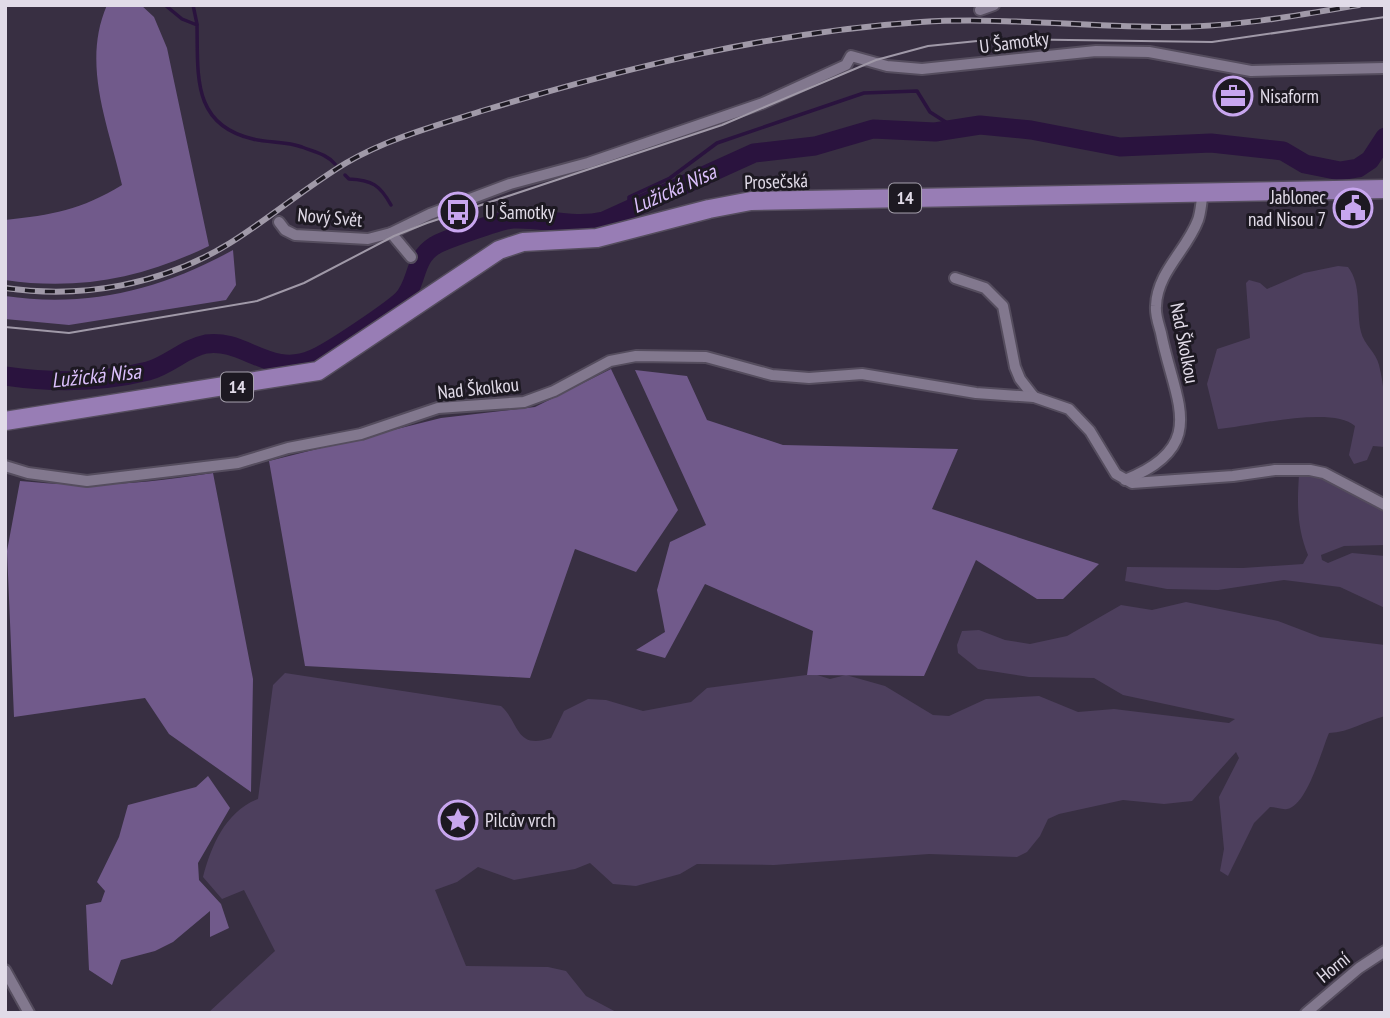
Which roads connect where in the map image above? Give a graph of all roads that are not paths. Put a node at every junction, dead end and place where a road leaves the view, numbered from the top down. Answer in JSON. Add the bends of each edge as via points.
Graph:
{"nodes":[{"id":1,"x":994,"y":5,"type":"edge"},
{"id":2,"x":980,"y":10,"type":"dead end"},
{"id":3,"x":1385,"y":68,"type":"edge"},
{"id":4,"x":1385,"y":189,"type":"edge"},
{"id":5,"x":1203,"y":193,"type":"junction"},
{"id":6,"x":279,"y":222,"type":"dead end"},
{"id":7,"x":391,"y":233,"type":"junction"},
{"id":8,"x":411,"y":257,"type":"dead end"},
{"id":9,"x":955,"y":278,"type":"dead end"},
{"id":10,"x":1034,"y":397,"type":"junction"},
{"id":11,"x":5,"y":422,"type":"edge"},
{"id":12,"x":5,"y":466,"type":"edge"},
{"id":13,"x":1124,"y":480,"type":"junction"},
{"id":14,"x":1385,"y":505,"type":"edge"},
{"id":15,"x":1385,"y":951,"type":"edge"},
{"id":16,"x":5,"y":970,"type":"edge"},
{"id":17,"x":29,"y":1013,"type":"edge"},
{"id":18,"x":1306,"y":1013,"type":"edge"}],
"edges":[{"from":1,"to":2,"type":"street"},
{"from":3,"to":7,"type":"street","name":"U Šamotky","via":[[1251,71],[1149,52],[1096,51],[922,69],[851,56],[846,65],[763,103],[588,163],[510,184]]},
{"from":4,"to":5,"type":"main road","name":"Prosečská","number":"14"},
{"from":5,"to":11,"type":"main road","name":"Prosečská","number":"14","via":[[751,201],[597,238],[523,242],[481,260],[318,371]]},
{"from":5,"to":13,"type":"street","name":"Nad Školkou","via":[[1198,220],[1165,272],[1156,306],[1181,409],[1177,443],[1157,463]]},
{"from":6,"to":7,"type":"street","name":"Nový Svět","via":[[296,235],[368,239]]},
{"from":7,"to":8,"type":"street"},
{"from":9,"to":10,"type":"street","via":[[985,288],[1003,306],[1015,367]]},
{"from":10,"to":12,"type":"street","name":"Nad Školkou","via":[[976,393],[862,374],[809,378],[772,374],[706,357],[636,356],[610,361],[524,402],[438,408],[361,434],[238,463],[87,481]]},
{"from":10,"to":13,"type":"street","name":"Nad Školkou","via":[[1069,410],[1082,421],[1105,460]]},
{"from":13,"to":14,"type":"street","via":[[1143,484],[1310,470]]},
{"from":15,"to":18,"type":"street","name":"Horní"},
{"from":16,"to":17,"type":"street"}]}
